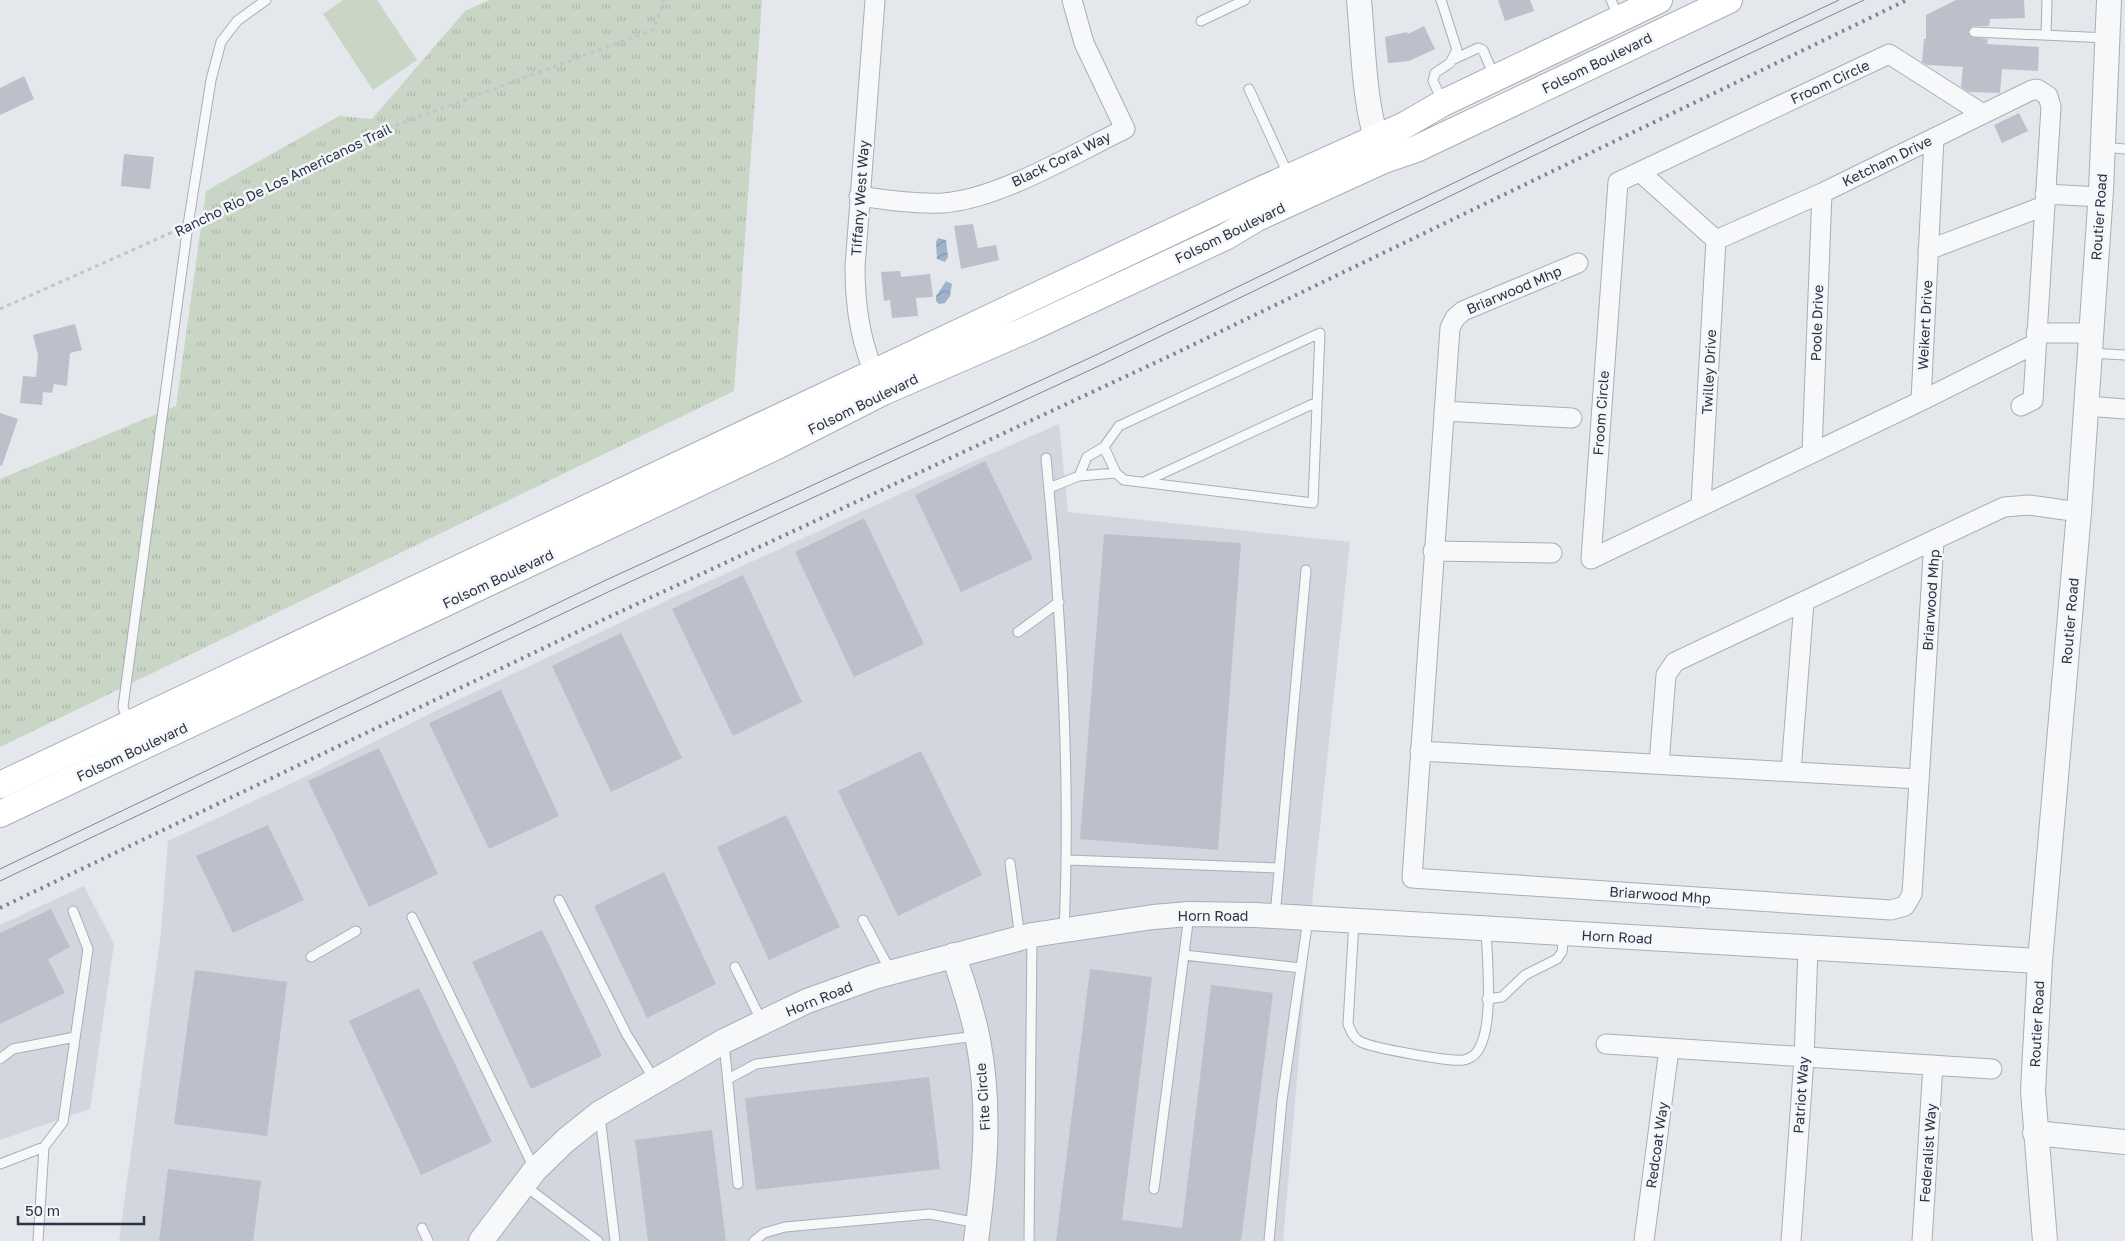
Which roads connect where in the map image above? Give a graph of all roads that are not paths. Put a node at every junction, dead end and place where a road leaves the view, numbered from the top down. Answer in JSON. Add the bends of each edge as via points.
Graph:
{"nodes":[{"id":1,"x":266,"y":0,"type":"edge"},
{"id":2,"x":875,"y":0,"type":"edge"},
{"id":3,"x":1072,"y":0,"type":"edge"},
{"id":4,"x":1245,"y":0,"type":"edge"},
{"id":5,"x":1359,"y":0,"type":"edge"},
{"id":6,"x":1441,"y":0,"type":"edge"},
{"id":7,"x":1729,"y":0,"type":"edge"},
{"id":8,"x":2047,"y":0,"type":"edge"},
{"id":9,"x":2110,"y":0,"type":"edge"},
{"id":10,"x":1647,"y":2,"type":"edge"},
{"id":11,"x":1709,"y":5,"type":"edge"},
{"id":12,"x":1615,"y":9,"type":"edge"},
{"id":13,"x":1201,"y":21,"type":"dead end"},
{"id":14,"x":1974,"y":32,"type":"dead end"},
{"id":15,"x":2046,"y":35,"type":"junction"},
{"id":16,"x":2108,"y":38,"type":"junction"},
{"id":17,"x":1452,"y":60,"type":"junction"},
{"id":18,"x":1496,"y":79,"type":"junction"},
{"id":19,"x":1248,"y":89,"type":"dead end"},
{"id":20,"x":1443,"y":103,"type":"junction"},
{"id":21,"x":1983,"y":114,"type":"junction"},
{"id":22,"x":1934,"y":138,"type":"junction"},
{"id":23,"x":2114,"y":148,"type":"edge"},
{"id":24,"x":1380,"y":149,"type":"junction"},
{"id":25,"x":1640,"y":172,"type":"junction"},
{"id":26,"x":1289,"y":177,"type":"junction"},
{"id":27,"x":1822,"y":193,"type":"junction"},
{"id":28,"x":860,"y":196,"type":"junction"},
{"id":29,"x":2101,"y":197,"type":"junction"},
{"id":30,"x":2045,"y":200,"type":"junction"},
{"id":31,"x":1716,"y":240,"type":"junction"},
{"id":32,"x":1928,"y":250,"type":"junction"},
{"id":33,"x":1578,"y":263,"type":"dead end"},
{"id":34,"x":2036,"y":338,"type":"junction"},
{"id":35,"x":2091,"y":343,"type":"junction"},
{"id":36,"x":2125,"y":355,"type":"edge"},
{"id":37,"x":878,"y":382,"type":"junction"},
{"id":38,"x":1921,"y":401,"type":"junction"},
{"id":39,"x":1317,"y":402,"type":"junction"},
{"id":40,"x":2021,"y":406,"type":"dead end"},
{"id":41,"x":2087,"y":406,"type":"junction"},
{"id":42,"x":2125,"y":408,"type":"edge"},
{"id":43,"x":1444,"y":411,"type":"junction"},
{"id":44,"x":1572,"y":418,"type":"dead end"},
{"id":45,"x":1104,"y":447,"type":"junction"},
{"id":46,"x":1812,"y":452,"type":"junction"},
{"id":47,"x":1046,"y":458,"type":"dead end"},
{"id":48,"x":1116,"y":473,"type":"junction"},
{"id":49,"x":1079,"y":476,"type":"junction"},
{"id":50,"x":1144,"y":482,"type":"junction"},
{"id":51,"x":1049,"y":488,"type":"junction"},
{"id":52,"x":1701,"y":504,"type":"junction"},
{"id":53,"x":2079,"y":512,"type":"junction"},
{"id":54,"x":1934,"y":542,"type":"junction"},
{"id":55,"x":1434,"y":551,"type":"junction"},
{"id":56,"x":1552,"y":553,"type":"dead end"},
{"id":57,"x":1306,"y":570,"type":"dead end"},
{"id":58,"x":1059,"y":602,"type":"junction"},
{"id":59,"x":1804,"y":602,"type":"junction"},
{"id":60,"x":1018,"y":632,"type":"dead end"},
{"id":61,"x":129,"y":724,"type":"junction"},
{"id":62,"x":1420,"y":751,"type":"junction"},
{"id":63,"x":1659,"y":764,"type":"junction"},
{"id":64,"x":1791,"y":771,"type":"junction"},
{"id":65,"x":1919,"y":779,"type":"junction"},
{"id":66,"x":0,"y":785,"type":"edge"},
{"id":67,"x":24,"y":803,"type":"junction"},
{"id":68,"x":0,"y":814,"type":"edge"},
{"id":69,"x":1068,"y":860,"type":"junction"},
{"id":70,"x":1010,"y":863,"type":"dead end"},
{"id":71,"x":1279,"y":868,"type":"junction"},
{"id":72,"x":559,"y":900,"type":"dead end"},
{"id":73,"x":73,"y":911,"type":"dead end"},
{"id":74,"x":1189,"y":914,"type":"junction"},
{"id":75,"x":1275,"y":916,"type":"junction"},
{"id":76,"x":412,"y":917,"type":"dead end"},
{"id":77,"x":1308,"y":918,"type":"junction"},
{"id":78,"x":863,"y":920,"type":"dead end"},
{"id":79,"x":1354,"y":921,"type":"junction"},
{"id":80,"x":1486,"y":929,"type":"junction"},
{"id":81,"x":1064,"y":930,"type":"junction"},
{"id":82,"x":356,"y":931,"type":"dead end"},
{"id":83,"x":1564,"y":934,"type":"junction"},
{"id":84,"x":1026,"y":936,"type":"junction"},
{"id":85,"x":1808,"y":949,"type":"junction"},
{"id":86,"x":954,"y":955,"type":"junction"},
{"id":87,"x":1184,"y":955,"type":"junction"},
{"id":88,"x":311,"y":957,"type":"dead end"},
{"id":89,"x":2040,"y":961,"type":"junction"},
{"id":90,"x":736,"y":967,"type":"dead end"},
{"id":91,"x":1301,"y":968,"type":"junction"},
{"id":92,"x":891,"y":972,"type":"junction"},
{"id":93,"x":1487,"y":999,"type":"junction"},
{"id":94,"x":762,"y":1022,"type":"junction"},
{"id":95,"x":977,"y":1036,"type":"junction"},
{"id":96,"x":75,"y":1037,"type":"junction"},
{"id":97,"x":724,"y":1040,"type":"junction"},
{"id":98,"x":1606,"y":1044,"type":"dead end"},
{"id":99,"x":1670,"y":1049,"type":"junction"},
{"id":100,"x":1804,"y":1058,"type":"junction"},
{"id":101,"x":0,"y":1059,"type":"edge"},
{"id":102,"x":1934,"y":1065,"type":"junction"},
{"id":103,"x":1992,"y":1069,"type":"dead end"},
{"id":104,"x":654,"y":1079,"type":"junction"},
{"id":105,"x":728,"y":1079,"type":"junction"},
{"id":106,"x":600,"y":1113,"type":"junction"},
{"id":107,"x":2035,"y":1133,"type":"junction"},
{"id":108,"x":2125,"y":1142,"type":"edge"},
{"id":109,"x":44,"y":1147,"type":"junction"},
{"id":110,"x":0,"y":1164,"type":"edge"},
{"id":111,"x":529,"y":1177,"type":"junction"},
{"id":112,"x":738,"y":1184,"type":"dead end"},
{"id":113,"x":1154,"y":1189,"type":"dead end"},
{"id":114,"x":422,"y":1228,"type":"dead end"},
{"id":115,"x":977,"y":1232,"type":"edge"},
{"id":116,"x":38,"y":1241,"type":"edge"},
{"id":117,"x":428,"y":1241,"type":"edge"},
{"id":118,"x":481,"y":1241,"type":"edge"},
{"id":119,"x":598,"y":1241,"type":"edge"},
{"id":120,"x":615,"y":1241,"type":"edge"},
{"id":121,"x":754,"y":1241,"type":"edge"},
{"id":122,"x":1029,"y":1241,"type":"edge"},
{"id":123,"x":1269,"y":1241,"type":"edge"},
{"id":124,"x":1644,"y":1241,"type":"edge"},
{"id":125,"x":1792,"y":1241,"type":"edge"},
{"id":126,"x":1922,"y":1241,"type":"edge"},
{"id":127,"x":2044,"y":1241,"type":"edge"}],
"edges":[{"from":1,"to":61,"type":"lane","via":[[237,21],[221,42],[211,80],[188,225],[123,707]]},
{"from":2,"to":28,"type":"street","name":"Tiffany West Way"},
{"from":3,"to":28,"type":"street","name":"Black Coral Way","via":[[1084,44],[1125,129],[987,193],[944,202],[914,203]]},
{"from":4,"to":13,"type":"lane"},
{"from":5,"to":24,"type":"street","via":[[1369,112]]},
{"from":6,"to":17,"type":"lane","via":[[1457,50]]},
{"from":7,"to":11,"type":"main road","name":"Folsom Boulevard"},
{"from":8,"to":15,"type":"lane"},
{"from":9,"to":16,"type":"street","name":"Routier Road"},
{"from":10,"to":12,"type":"main road","name":"Folsom Boulevard"},
{"from":11,"to":24,"type":"main road","name":"Folsom Boulevard","via":[[1416,149]]},
{"from":12,"to":18,"type":"main road","name":"Folsom Boulevard"},
{"from":14,"to":15,"type":"lane"},
{"from":15,"to":16,"type":"lane"},
{"from":16,"to":23,"type":"street","name":"Routier Road"},
{"from":17,"to":18,"type":"lane","via":[[1478,48],[1483,50]]},
{"from":17,"to":20,"type":"lane","via":[[1435,73],[1433,81]]},
{"from":18,"to":20,"type":"main road","name":"Folsom Boulevard"},
{"from":19,"to":26,"type":"lane"},
{"from":20,"to":24,"type":"main road","name":"Folsom Boulevard","via":[[1405,125]]},
{"from":21,"to":22,"type":"street","name":"Ketcham Drive"},
{"from":21,"to":25,"type":"street","name":"Froom Circle","via":[[1889,54]]},
{"from":21,"to":30,"type":"street","name":"Ketcham Drive","via":[[2032,90],[2037,89],[2048,96],[2051,107]]},
{"from":22,"to":27,"type":"street","name":"Ketcham Drive"},
{"from":22,"to":32,"type":"street","name":"Weikert Drive"},
{"from":23,"to":29,"type":"street","name":"Routier Road"},
{"from":24,"to":26,"type":"main road","name":"Folsom Boulevard"},
{"from":24,"to":37,"type":"main road","name":"Folsom Boulevard","via":[[1080,304]]},
{"from":25,"to":31,"type":"street"},
{"from":25,"to":52,"type":"street","name":"Froom Circle","via":[[1618,182],[1590,559]]},
{"from":26,"to":37,"type":"main road","name":"Folsom Boulevard"},
{"from":27,"to":31,"type":"street","name":"Ketcham Drive"},
{"from":27,"to":46,"type":"street","name":"Poole Drive"},
{"from":28,"to":37,"type":"street","name":"Tiffany West Way","via":[[855,294],[866,356]]},
{"from":29,"to":30,"type":"street"},
{"from":29,"to":35,"type":"street","name":"Routier Road"},
{"from":30,"to":32,"type":"street"},
{"from":30,"to":34,"type":"street"},
{"from":31,"to":52,"type":"street","name":"Twilley Drive"},
{"from":32,"to":38,"type":"street","name":"Weikert Drive"},
{"from":33,"to":43,"type":"street","name":"Briarwood Mhp","via":[[1463,311],[1455,318],[1450,328]]},
{"from":34,"to":35,"type":"street"},
{"from":34,"to":38,"type":"street","name":"Froom Circle"},
{"from":34,"to":40,"type":"street","via":[[2033,400]]},
{"from":35,"to":36,"type":"lane"},
{"from":35,"to":41,"type":"street","name":"Routier Road"},
{"from":37,"to":61,"type":"main road","name":"Folsom Boulevard"},
{"from":37,"to":67,"type":"main road","name":"Folsom Boulevard","via":[[777,446]]},
{"from":38,"to":46,"type":"street","name":"Froom Circle"},
{"from":39,"to":45,"type":"lane","via":[[1320,333],[1119,426]]},
{"from":39,"to":50,"type":"lane"},
{"from":39,"to":50,"type":"lane","via":[[1313,503]]},
{"from":41,"to":42,"type":"street"},
{"from":41,"to":53,"type":"street","name":"Routier Road"},
{"from":43,"to":44,"type":"street"},
{"from":43,"to":55,"type":"street","name":"Briarwood Mhp"},
{"from":45,"to":48,"type":"lane"},
{"from":45,"to":49,"type":"lane","via":[[1087,457]]},
{"from":46,"to":52,"type":"street","name":"Froom Circle"},
{"from":47,"to":51,"type":"lane"},
{"from":48,"to":49,"type":"lane"},
{"from":48,"to":50,"type":"lane","via":[[1124,480]]},
{"from":49,"to":51,"type":"lane"},
{"from":51,"to":58,"type":"lane"},
{"from":53,"to":54,"type":"street","name":"Briarwood Mhp","via":[[2030,505],[2004,508]]},
{"from":53,"to":89,"type":"street","name":"Routier Road"},
{"from":54,"to":59,"type":"street","name":"Briarwood Mhp"},
{"from":54,"to":65,"type":"street","name":"Briarwood Mhp"},
{"from":55,"to":56,"type":"street"},
{"from":55,"to":62,"type":"street","name":"Briarwood Mhp"},
{"from":57,"to":71,"type":"lane"},
{"from":58,"to":60,"type":"lane"},
{"from":58,"to":69,"type":"lane"},
{"from":59,"to":63,"type":"street","name":"Briarwood Mhp","via":[[1669,667]]},
{"from":59,"to":64,"type":"street"},
{"from":61,"to":66,"type":"main road","name":"Folsom Boulevard"},
{"from":61,"to":67,"type":"main road","via":[[126,739],[48,778]]},
{"from":62,"to":63,"type":"street"},
{"from":62,"to":65,"type":"street","name":"Briarwood Mhp","via":[[1412,878],[1881,910],[1898,909],[1910,900],[1912,894]]},
{"from":63,"to":64,"type":"street"},
{"from":64,"to":65,"type":"street"},
{"from":67,"to":68,"type":"main road","name":"Folsom Boulevard"},
{"from":69,"to":71,"type":"lane"},
{"from":69,"to":81,"type":"lane"},
{"from":70,"to":84,"type":"lane"},
{"from":71,"to":75,"type":"lane"},
{"from":72,"to":104,"type":"lane","via":[[627,1035]]},
{"from":73,"to":96,"type":"lane","via":[[88,949]]},
{"from":74,"to":75,"type":"street","name":"Horn Road"},
{"from":74,"to":81,"type":"street","name":"Horn Road"},
{"from":74,"to":87,"type":"lane"},
{"from":75,"to":77,"type":"street","name":"Horn Road"},
{"from":76,"to":111,"type":"lane"},
{"from":77,"to":79,"type":"street","name":"Horn Road"},
{"from":77,"to":91,"type":"lane"},
{"from":78,"to":92,"type":"lane"},
{"from":79,"to":80,"type":"street","name":"Horn Road"},
{"from":79,"to":93,"type":"lane","via":[[1348,1024],[1360,1042],[1463,1060],[1475,1055],[1484,1041]]},
{"from":80,"to":83,"type":"street","name":"Horn Road"},
{"from":80,"to":93,"type":"lane"},
{"from":81,"to":84,"type":"street","name":"Horn Road"},
{"from":82,"to":88,"type":"lane"},
{"from":83,"to":85,"type":"street","name":"Horn Road"},
{"from":83,"to":93,"type":"lane","via":[[1562,952],[1557,959],[1525,975],[1502,996]]},
{"from":84,"to":86,"type":"street","name":"Horn Road"},
{"from":84,"to":122,"type":"lane"},
{"from":85,"to":89,"type":"street","name":"Horn Road"},
{"from":85,"to":100,"type":"street","name":"Patriot Way"},
{"from":86,"to":92,"type":"street","name":"Horn Road"},
{"from":86,"to":95,"type":"street","name":"Fite Circle"},
{"from":87,"to":91,"type":"lane"},
{"from":87,"to":113,"type":"lane"},
{"from":89,"to":107,"type":"street","name":"Routier Road","via":[[2033,1091]]},
{"from":90,"to":94,"type":"lane"},
{"from":91,"to":123,"type":"lane","via":[[1282,1100]]},
{"from":92,"to":94,"type":"street","name":"Horn Road","via":[[807,1001]]},
{"from":94,"to":97,"type":"street","name":"Horn Road"},
{"from":95,"to":105,"type":"lane","via":[[756,1064]]},
{"from":95,"to":115,"type":"street","name":"Fite Circle","via":[[986,1124]]},
{"from":96,"to":101,"type":"lane","via":[[13,1049]]},
{"from":96,"to":109,"type":"lane","via":[[63,1122]]},
{"from":97,"to":104,"type":"street","name":"Horn Road"},
{"from":97,"to":105,"type":"lane"},
{"from":98,"to":99,"type":"street"},
{"from":99,"to":100,"type":"street"},
{"from":99,"to":124,"type":"street","name":"Redcoat Way"},
{"from":100,"to":102,"type":"street"},
{"from":100,"to":125,"type":"street","name":"Patriot Way"},
{"from":102,"to":103,"type":"street"},
{"from":102,"to":126,"type":"street","name":"Federalist Way"},
{"from":104,"to":106,"type":"street","name":"Horn Road"},
{"from":105,"to":112,"type":"lane"},
{"from":106,"to":111,"type":"street","name":"Horn Road","via":[[566,1140]]},
{"from":106,"to":120,"type":"lane"},
{"from":107,"to":108,"type":"street"},
{"from":107,"to":127,"type":"street","name":"Routier Road"},
{"from":109,"to":110,"type":"lane"},
{"from":109,"to":116,"type":"lane"},
{"from":111,"to":118,"type":"street","name":"Horn Road"},
{"from":111,"to":119,"type":"lane"},
{"from":114,"to":117,"type":"lane"},
{"from":115,"to":121,"type":"lane","via":[[930,1214],[785,1226],[764,1233]]}]}
